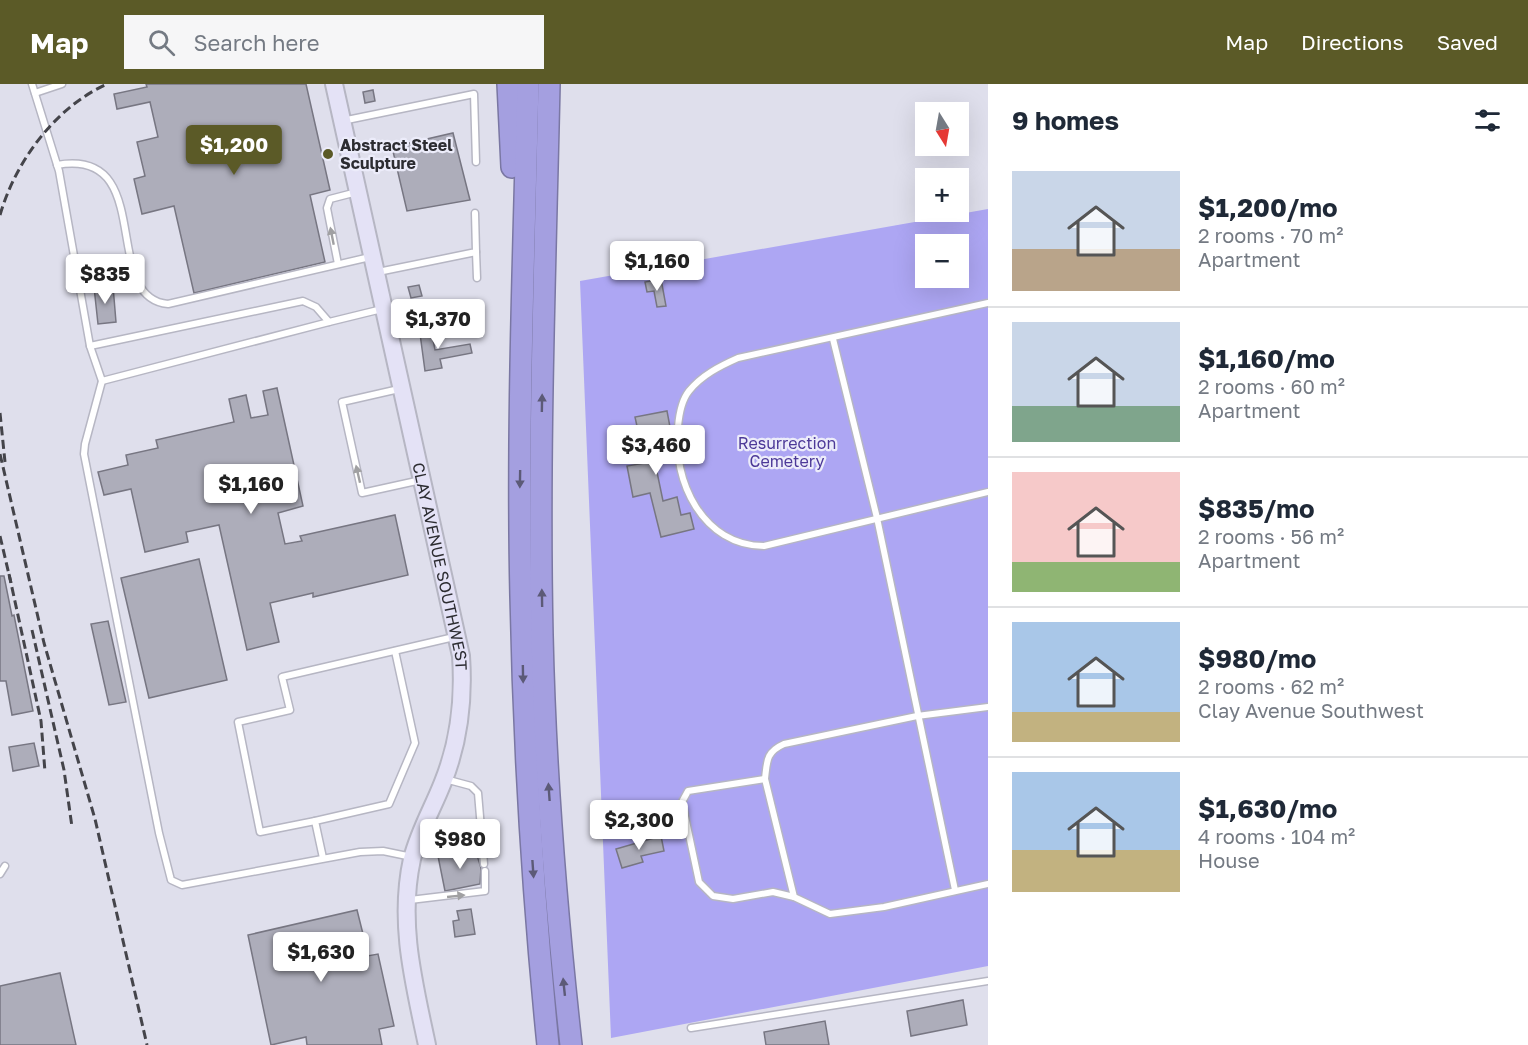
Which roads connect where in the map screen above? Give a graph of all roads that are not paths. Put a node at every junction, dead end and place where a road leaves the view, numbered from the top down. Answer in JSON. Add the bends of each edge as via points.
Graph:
{"nodes":[{"id":1,"x":32,"y":84,"type":"edge"},
{"id":2,"x":62,"y":84,"type":"edge"},
{"id":3,"x":334,"y":84,"type":"edge"},
{"id":4,"x":508,"y":84,"type":"edge"},
{"id":5,"x":528,"y":84,"type":"edge"},
{"id":6,"x":549,"y":84,"type":"edge"},
{"id":7,"x":562,"y":84,"type":"edge"},
{"id":8,"x":35,"y":93,"type":"junction"},
{"id":9,"x":342,"y":121,"type":"junction"},
{"id":10,"x":476,"y":162,"type":"dead end"},
{"id":11,"x":57,"y":165,"type":"junction"},
{"id":12,"x":357,"y":192,"type":"junction"},
{"id":13,"x":475,"y":213,"type":"dead end"},
{"id":14,"x":476,"y":252,"type":"junction"},
{"id":15,"x":338,"y":264,"type":"junction"},
{"id":16,"x":372,"y":265,"type":"junction"},
{"id":17,"x":477,"y":278,"type":"dead end"},
{"id":18,"x":988,"y":303,"type":"edge"},
{"id":19,"x":382,"y":309,"type":"junction"},
{"id":20,"x":543,"y":321,"type":"junction"},
{"id":21,"x":329,"y":322,"type":"junction"},
{"id":22,"x":833,"y":339,"type":"junction"},
{"id":23,"x":90,"y":346,"type":"junction"},
{"id":24,"x":102,"y":381,"type":"junction"},
{"id":25,"x":400,"y":389,"type":"junction"},
{"id":26,"x":521,"y":400,"type":"junction"},
{"id":27,"x":421,"y":480,"type":"junction"},
{"id":28,"x":988,"y":492,"type":"edge"},
{"id":29,"x":877,"y":518,"type":"junction"},
{"id":30,"x":458,"y":636,"type":"junction"},
{"id":31,"x":395,"y":651,"type":"junction"},
{"id":32,"x":988,"y":706,"type":"edge"},
{"id":33,"x":917,"y":716,"type":"junction"},
{"id":34,"x":444,"y":779,"type":"junction"},
{"id":35,"x":765,"y":779,"type":"junction"},
{"id":36,"x":315,"y":821,"type":"junction"},
{"id":37,"x":481,"y":830,"type":"junction"},
{"id":38,"x":419,"y":837,"type":"junction"},
{"id":39,"x":413,"y":857,"type":"junction"},
{"id":40,"x":323,"y":858,"type":"junction"},
{"id":41,"x":484,"y":864,"type":"dead end"},
{"id":42,"x":5,"y":866,"type":"dead end"},
{"id":43,"x":485,"y":872,"type":"dead end"},
{"id":44,"x":0,"y":874,"type":"edge"},
{"id":45,"x":988,"y":884,"type":"edge"},
{"id":46,"x":956,"y":890,"type":"junction"},
{"id":47,"x":794,"y":897,"type":"junction"},
{"id":48,"x":406,"y":900,"type":"junction"},
{"id":49,"x":988,"y":981,"type":"edge"},
{"id":50,"x":691,"y":1028,"type":"dead end"},
{"id":51,"x":427,"y":1045,"type":"edge"},
{"id":52,"x":548,"y":1045,"type":"edge"},
{"id":53,"x":571,"y":1045,"type":"edge"}],
"edges":[{"from":1,"to":8,"type":"lane"},
{"from":2,"to":8,"type":"lane"},
{"from":3,"to":9,"type":"street","name":"CLAY AVENUE SOUTHWEST"},
{"from":4,"to":26,"type":"highway"},
{"from":5,"to":26,"type":"highway"},
{"from":6,"to":20,"type":"highway"},
{"from":7,"to":20,"type":"highway","via":[[556,221]]},
{"from":8,"to":11,"type":"lane"},
{"from":9,"to":10,"type":"lane","via":[[474,94]]},
{"from":9,"to":12,"type":"street","name":"CLAY AVENUE SOUTHWEST"},
{"from":11,"to":15,"type":"lane","via":[[89,165],[109,180],[139,286],[156,303],[168,304]]},
{"from":11,"to":23,"type":"lane"},
{"from":15,"to":12,"type":"lane","one_way":true,"via":[[327,208],[330,199]]},
{"from":12,"to":16,"type":"street","name":"CLAY AVENUE SOUTHWEST"},
{"from":13,"to":14,"type":"lane"},
{"from":14,"to":16,"type":"lane"},
{"from":14,"to":17,"type":"lane"},
{"from":15,"to":16,"type":"lane"},
{"from":16,"to":19,"type":"street","name":"CLAY AVENUE SOUTHWEST"},
{"from":18,"to":22,"type":"lane"},
{"from":19,"to":21,"type":"lane"},
{"from":19,"to":25,"type":"street","name":"CLAY AVENUE SOUTHWEST"},
{"from":53,"to":20,"type":"highway","one_way":true,"via":[[556,904],[544,693]]},
{"from":21,"to":23,"type":"lane","via":[[316,307],[303,301]]},
{"from":21,"to":24,"type":"lane"},
{"from":22,"to":29,"type":"lane"},
{"from":22,"to":29,"type":"lane","via":[[738,357],[717,367],[687,393],[676,440],[678,464],[700,516],[746,546],[764,546]]},
{"from":23,"to":24,"type":"lane"},
{"from":24,"to":40,"type":"lane","via":[[84,454],[171,880],[182,885]]},
{"from":25,"to":27,"type":"street","name":"CLAY AVENUE SOUTHWEST"},
{"from":27,"to":25,"type":"lane","one_way":true,"via":[[362,493],[342,402]]},
{"from":26,"to":52,"type":"highway","one_way":true,"via":[[524,706]]},
{"from":27,"to":30,"type":"street","name":"CLAY AVENUE SOUTHWEST"},
{"from":28,"to":29,"type":"lane"},
{"from":29,"to":33,"type":"lane"},
{"from":30,"to":31,"type":"lane"},
{"from":30,"to":34,"type":"street","name":"CLAY AVENUE SOUTHWEST","via":[[462,703],[454,750]]},
{"from":31,"to":36,"type":"lane","via":[[415,743],[389,804]]},
{"from":31,"to":36,"type":"lane","via":[[282,677],[290,710],[238,722],[260,832]]},
{"from":32,"to":33,"type":"lane"},
{"from":33,"to":35,"type":"lane","via":[[783,744],[771,750],[766,759]]},
{"from":33,"to":46,"type":"lane"},
{"from":34,"to":37,"type":"lane","via":[[471,786],[478,793]]},
{"from":34,"to":38,"type":"street","name":"CLAY AVENUE SOUTHWEST"},
{"from":35,"to":47,"type":"lane"},
{"from":35,"to":47,"type":"lane","via":[[688,791],[682,802],[699,882],[712,896],[733,899],[773,892]]},
{"from":36,"to":40,"type":"lane"},
{"from":37,"to":38,"type":"lane"},
{"from":37,"to":41,"type":"lane"},
{"from":38,"to":39,"type":"street","name":"CLAY AVENUE SOUTHWEST"},
{"from":39,"to":40,"type":"lane","via":[[383,851]]},
{"from":39,"to":48,"type":"street","name":"CLAY AVENUE SOUTHWEST"},
{"from":42,"to":44,"type":"lane"},
{"from":48,"to":43,"type":"lane","one_way":true,"via":[[484,891]]},
{"from":45,"to":46,"type":"lane"},
{"from":46,"to":47,"type":"lane","via":[[830,914]]},
{"from":48,"to":51,"type":"street","name":"CLAY AVENUE SOUTHWEST","via":[[409,955]]},
{"from":49,"to":50,"type":"lane"}]}
